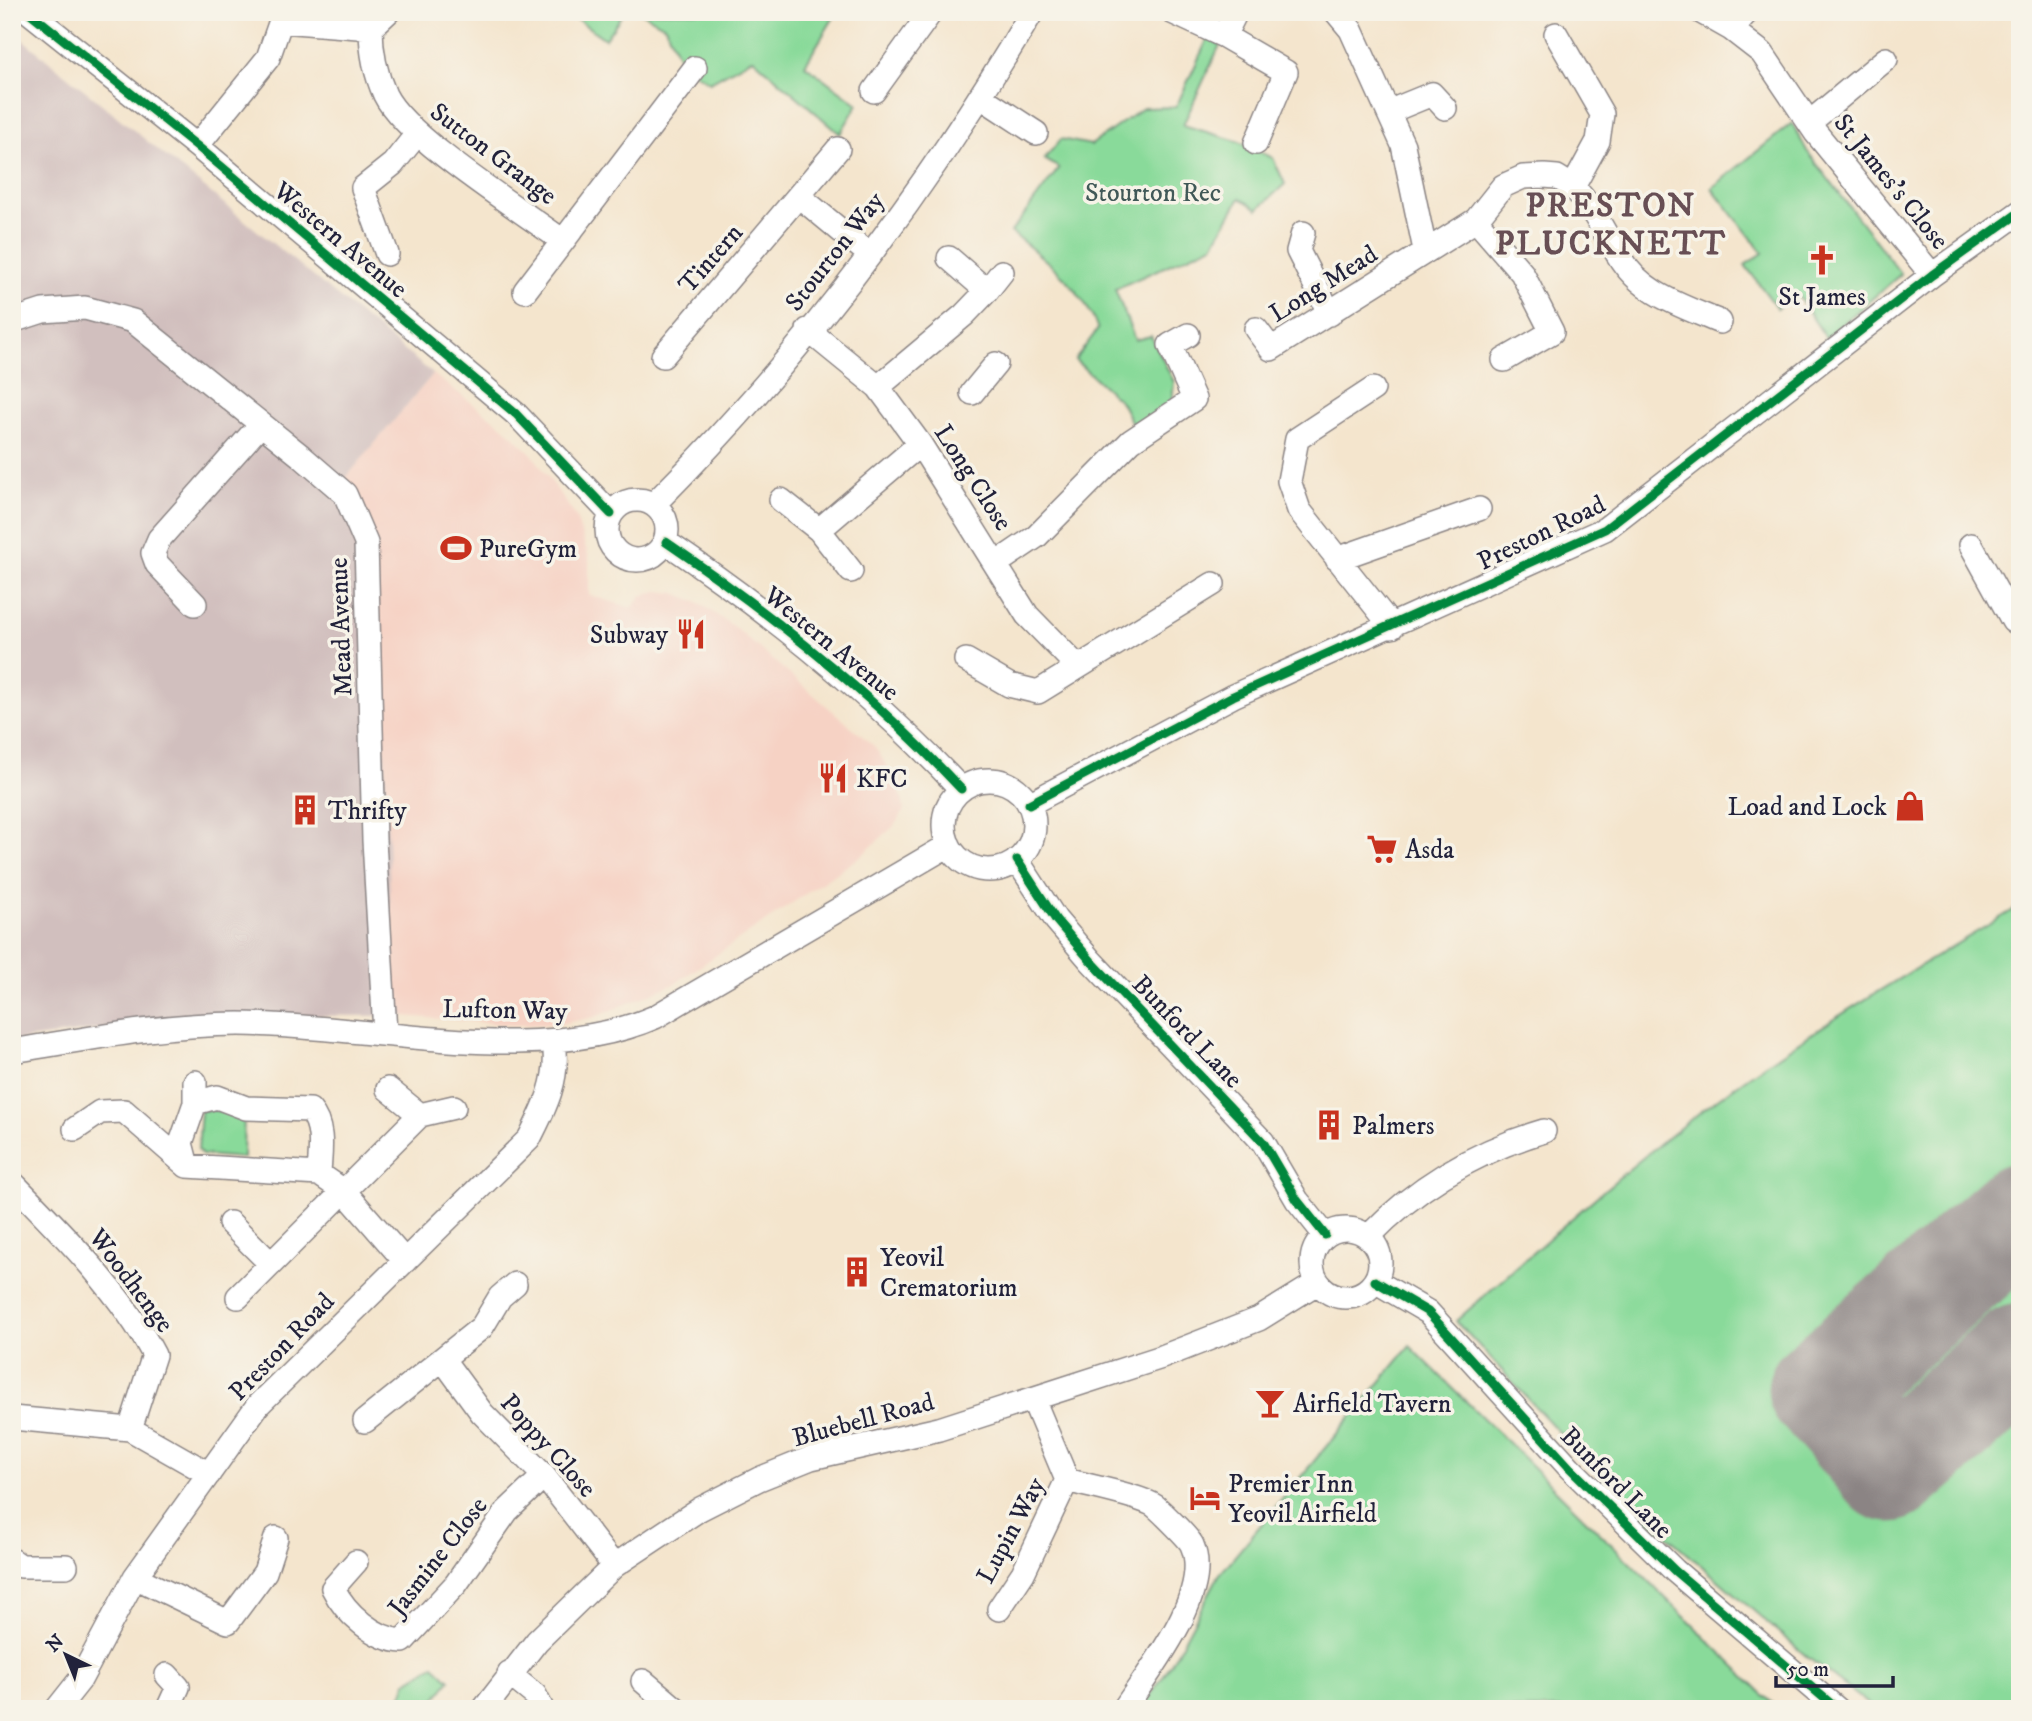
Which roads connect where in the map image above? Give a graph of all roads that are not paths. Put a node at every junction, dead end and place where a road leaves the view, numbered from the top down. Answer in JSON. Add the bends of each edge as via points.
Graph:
{"nodes":[{"id":1,"x":30,"y":12,"type":"edge"},
{"id":2,"x":931,"y":12,"type":"edge"},
{"id":3,"x":1032,"y":12,"type":"edge"},
{"id":4,"x":1172,"y":12,"type":"edge"},
{"id":5,"x":1236,"y":12,"type":"edge"},
{"id":6,"x":1336,"y":12,"type":"edge"},
{"id":7,"x":1701,"y":12,"type":"edge"},
{"id":8,"x":1747,"y":12,"type":"edge"},
{"id":9,"x":283,"y":17,"type":"edge"},
{"id":10,"x":380,"y":20,"type":"edge"},
{"id":11,"x":1731,"y":29,"type":"junction"},
{"id":12,"x":1556,"y":34,"type":"dead end"},
{"id":13,"x":1224,"y":36,"type":"junction"},
{"id":14,"x":1885,"y":59,"type":"dead end"},
{"id":15,"x":695,"y":68,"type":"dead end"},
{"id":16,"x":872,"y":90,"type":"dead end"},
{"id":17,"x":981,"y":97,"type":"junction"},
{"id":18,"x":1445,"y":108,"type":"dead end"},
{"id":19,"x":1388,"y":112,"type":"junction"},
{"id":20,"x":1809,"y":124,"type":"junction"},
{"id":21,"x":1035,"y":133,"type":"dead end"},
{"id":22,"x":417,"y":134,"type":"junction"},
{"id":23,"x":1256,"y":143,"type":"dead end"},
{"id":24,"x":197,"y":146,"type":"junction"},
{"id":25,"x":838,"y":149,"type":"dead end"},
{"id":26,"x":1573,"y":187,"type":"junction"},
{"id":27,"x":800,"y":197,"type":"junction"},
{"id":28,"x":2020,"y":212,"type":"edge"},
{"id":29,"x":1475,"y":220,"type":"junction"},
{"id":30,"x":1303,"y":233,"type":"dead end"},
{"id":31,"x":563,"y":241,"type":"junction"},
{"id":32,"x":1425,"y":250,"type":"junction"},
{"id":33,"x":387,"y":254,"type":"dead end"},
{"id":34,"x":869,"y":254,"type":"junction"},
{"id":35,"x":949,"y":258,"type":"dead end"},
{"id":36,"x":1002,"y":272,"type":"dead end"},
{"id":37,"x":1932,"y":275,"type":"junction"},
{"id":38,"x":525,"y":291,"type":"dead end"},
{"id":39,"x":987,"y":291,"type":"junction"},
{"id":40,"x":1330,"y":314,"type":"junction"},
{"id":41,"x":12,"y":321,"type":"edge"},
{"id":42,"x":1720,"y":322,"type":"dead end"},
{"id":43,"x":1255,"y":329,"type":"dead end"},
{"id":44,"x":808,"y":330,"type":"junction"},
{"id":45,"x":1188,"y":335,"type":"dead end"},
{"id":46,"x":663,"y":356,"type":"dead end"},
{"id":47,"x":1504,"y":360,"type":"dead end"},
{"id":48,"x":996,"y":364,"type":"dead end"},
{"id":49,"x":878,"y":387,"type":"junction"},
{"id":50,"x":972,"y":393,"type":"dead end"},
{"id":51,"x":1365,"y":401,"type":"dead end"},
{"id":52,"x":261,"y":424,"type":"junction"},
{"id":53,"x":920,"y":444,"type":"junction"},
{"id":54,"x":781,"y":500,"type":"dead end"},
{"id":55,"x":654,"y":504,"type":"junction"},
{"id":56,"x":1479,"y":509,"type":"dead end"},
{"id":57,"x":611,"y":514,"type":"junction"},
{"id":58,"x":819,"y":530,"type":"junction"},
{"id":59,"x":666,"y":542,"type":"junction"},
{"id":60,"x":1971,"y":545,"type":"dead end"},
{"id":61,"x":1337,"y":559,"type":"junction"},
{"id":62,"x":997,"y":563,"type":"junction"},
{"id":63,"x":851,"y":571,"type":"dead end"},
{"id":64,"x":1213,"y":584,"type":"dead end"},
{"id":65,"x":195,"y":604,"type":"dead end"},
{"id":66,"x":2020,"y":617,"type":"edge"},
{"id":67,"x":1391,"y":627,"type":"junction"},
{"id":68,"x":966,"y":660,"type":"dead end"},
{"id":69,"x":1078,"y":667,"type":"junction"},
{"id":70,"x":961,"y":789,"type":"junction"},
{"id":71,"x":1029,"y":804,"type":"junction"},
{"id":72,"x":949,"y":845,"type":"junction"},
{"id":73,"x":1017,"y":860,"type":"junction"},
{"id":74,"x":385,"y":1034,"type":"junction"},
{"id":75,"x":554,"y":1042,"type":"junction"},
{"id":76,"x":12,"y":1051,"type":"edge"},
{"id":77,"x":388,"y":1089,"type":"dead end"},
{"id":78,"x":454,"y":1107,"type":"dead end"},
{"id":79,"x":420,"y":1115,"type":"junction"},
{"id":80,"x":75,"y":1129,"type":"dead end"},
{"id":81,"x":1544,"y":1131,"type":"dead end"},
{"id":82,"x":187,"y":1166,"type":"junction"},
{"id":83,"x":319,"y":1174,"type":"junction"},
{"id":84,"x":12,"y":1182,"type":"edge"},
{"id":85,"x":344,"y":1191,"type":"junction"},
{"id":86,"x":230,"y":1223,"type":"dead end"},
{"id":87,"x":1325,"y":1235,"type":"junction"},
{"id":88,"x":1368,"y":1237,"type":"junction"},
{"id":89,"x":405,"y":1261,"type":"junction"},
{"id":90,"x":271,"y":1264,"type":"junction"},
{"id":91,"x":1375,"y":1281,"type":"junction"},
{"id":92,"x":515,"y":1283,"type":"dead end"},
{"id":93,"x":1317,"y":1283,"type":"junction"},
{"id":94,"x":237,"y":1297,"type":"dead end"},
{"id":95,"x":444,"y":1360,"type":"junction"},
{"id":96,"x":1033,"y":1399,"type":"junction"},
{"id":97,"x":12,"y":1418,"type":"edge"},
{"id":98,"x":365,"y":1421,"type":"dead end"},
{"id":99,"x":130,"y":1429,"type":"junction"},
{"id":100,"x":209,"y":1474,"type":"junction"},
{"id":101,"x":544,"y":1476,"type":"junction"},
{"id":102,"x":1068,"y":1480,"type":"junction"},
{"id":103,"x":276,"y":1538,"type":"dead end"},
{"id":104,"x":12,"y":1560,"type":"edge"},
{"id":105,"x":356,"y":1562,"type":"dead end"},
{"id":106,"x":66,"y":1566,"type":"dead end"},
{"id":107,"x":614,"y":1566,"type":"junction"},
{"id":108,"x":135,"y":1577,"type":"junction"},
{"id":109,"x":999,"y":1609,"type":"dead end"},
{"id":110,"x":167,"y":1675,"type":"dead end"},
{"id":111,"x":509,"y":1675,"type":"junction"},
{"id":112,"x":643,"y":1681,"type":"dead end"},
{"id":113,"x":57,"y":1709,"type":"edge"},
{"id":114,"x":168,"y":1709,"type":"edge"},
{"id":115,"x":484,"y":1709,"type":"edge"},
{"id":116,"x":542,"y":1709,"type":"edge"},
{"id":117,"x":676,"y":1709,"type":"edge"},
{"id":118,"x":1124,"y":1709,"type":"edge"},
{"id":119,"x":1837,"y":1709,"type":"edge"}],
"edges":[{"from":1,"to":24,"type":"street","name":"Western Avenue"},
{"from":2,"to":16,"type":"street"},
{"from":3,"to":17,"type":"street","name":"Stourton Way"},
{"from":4,"to":13,"type":"street"},
{"from":5,"to":13,"type":"street"},
{"from":6,"to":19,"type":"street","via":[[1351,30]]},
{"from":7,"to":11,"type":"street","name":"St James's Close"},
{"from":8,"to":11,"type":"street"},
{"from":9,"to":10,"type":"street"},
{"from":9,"to":24,"type":"street","via":[[268,58]]},
{"from":10,"to":22,"type":"street","name":"Sutton Grange","via":[[372,58],[386,97]]},
{"from":11,"to":20,"type":"street","name":"St James's Close","via":[[1762,53]]},
{"from":12,"to":26,"type":"street","via":[[1602,114],[1598,141]]},
{"from":13,"to":23,"type":"street","via":[[1286,72]]},
{"from":14,"to":20,"type":"street","name":"St James's Close"},
{"from":15,"to":31,"type":"street","name":"Sutton Grange"},
{"from":17,"to":21,"type":"street"},
{"from":17,"to":34,"type":"street","name":"Stourton Way"},
{"from":18,"to":19,"type":"street","via":[[1432,94]]},
{"from":19,"to":32,"type":"street","via":[[1403,145]]},
{"from":20,"to":37,"type":"street","name":"St James's Close"},
{"from":22,"to":31,"type":"street","name":"Sutton Grange"},
{"from":22,"to":33,"type":"street","via":[[393,164],[363,188]]},
{"from":24,"to":57,"type":"street","name":"Western Avenue","via":[[516,414]]},
{"from":25,"to":27,"type":"street","name":"Tintern"},
{"from":26,"to":29,"type":"street","name":"Long Mead","via":[[1557,177],[1523,177],[1503,186]]},
{"from":26,"to":42,"type":"street","via":[[1586,199],[1618,256],[1642,283],[1662,299]]},
{"from":27,"to":34,"type":"street"},
{"from":27,"to":46,"type":"street","name":"Tintern"},
{"from":28,"to":37,"type":"street","name":"Preston Road"},
{"from":29,"to":32,"type":"street","name":"Long Mead"},
{"from":29,"to":47,"type":"street","via":[[1522,273],[1552,332]]},
{"from":30,"to":40,"type":"street","via":[[1298,251]]},
{"from":31,"to":38,"type":"street","name":"Sutton Grange"},
{"from":32,"to":40,"type":"street","name":"Long Mead"},
{"from":34,"to":44,"type":"street","name":"Stourton Way"},
{"from":35,"to":39,"type":"street"},
{"from":36,"to":39,"type":"street"},
{"from":37,"to":67,"type":"street","name":"Preston Road","via":[[1605,529]]},
{"from":39,"to":49,"type":"street"},
{"from":40,"to":43,"type":"street","name":"Long Mead","via":[[1271,352]]},
{"from":41,"to":52,"type":"street","name":"Mead Avenue","via":[[43,311],[85,308],[133,321]]},
{"from":44,"to":49,"type":"street","name":"Long Close"},
{"from":44,"to":55,"type":"street","name":"Stourton Way","via":[[728,430]]},
{"from":45,"to":62,"type":"street","via":[[1170,345],[1194,399],[1131,441],[1038,536]]},
{"from":48,"to":50,"type":"street"},
{"from":49,"to":53,"type":"street","name":"Long Close"},
{"from":51,"to":61,"type":"street","via":[[1297,439],[1289,481],[1299,510]]},
{"from":52,"to":65,"type":"street","via":[[159,540],[153,553],[157,564]]},
{"from":52,"to":74,"type":"street","name":"Mead Avenue","via":[[345,494],[366,543],[374,841]]},
{"from":53,"to":58,"type":"street"},
{"from":53,"to":62,"type":"street","name":"Long Close"},
{"from":54,"to":58,"type":"street"},
{"from":55,"to":57,"type":"street","via":[[635,499]]},
{"from":55,"to":59,"type":"street","via":[[668,525]]},
{"from":56,"to":61,"type":"street"},
{"from":57,"to":59,"type":"street","via":[[607,532],[619,555],[646,559]]},
{"from":58,"to":63,"type":"street"},
{"from":59,"to":70,"type":"street","name":"Western Avenue","via":[[729,585],[853,685],[899,724]]},
{"from":60,"to":66,"type":"street","via":[[2013,621]]},
{"from":61,"to":67,"type":"street"},
{"from":62,"to":69,"type":"street","name":"Long Close","via":[[1027,615]]},
{"from":64,"to":69,"type":"street"},
{"from":67,"to":71,"type":"street","name":"Preston Road","via":[[1233,696]]},
{"from":68,"to":69,"type":"street","via":[[1009,685],[1038,692]]},
{"from":70,"to":71,"type":"street","via":[[985,780],[998,781],[1021,793]]},
{"from":70,"to":72,"type":"street","via":[[945,815]]},
{"from":71,"to":73,"type":"street","via":[[1034,828]]},
{"from":72,"to":73,"type":"street","via":[[976,868],[1004,867]]},
{"from":72,"to":75,"type":"street","name":"Lufton Way","via":[[655,1017],[597,1037]]},
{"from":73,"to":87,"type":"street","name":"Bunford Lane","via":[[1056,920],[1091,961],[1263,1142],[1297,1200]]},
{"from":74,"to":75,"type":"street","name":"Lufton Way"},
{"from":74,"to":76,"type":"street","name":"Lufton Way","via":[[239,1024],[189,1026]]},
{"from":75,"to":89,"type":"street","name":"Preston Road","via":[[550,1098],[529,1139]]},
{"from":77,"to":79,"type":"street"},
{"from":78,"to":79,"type":"street"},
{"from":79,"to":85,"type":"street"},
{"from":80,"to":82,"type":"street","via":[[100,1112],[124,1111]]},
{"from":81,"to":88,"type":"street","via":[[1458,1167],[1422,1189]]},
{"from":82,"to":83,"type":"street"},
{"from":82,"to":83,"type":"street","via":[[181,1143],[195,1093],[246,1108],[310,1110],[318,1118]]},
{"from":83,"to":85,"type":"street"},
{"from":84,"to":99,"type":"street","name":"Woodhenge","via":[[141,1329],[155,1355]]},
{"from":85,"to":89,"type":"street"},
{"from":85,"to":90,"type":"street"},
{"from":86,"to":90,"type":"street"},
{"from":87,"to":88,"type":"street","via":[[1347,1228]]},
{"from":87,"to":93,"type":"street","via":[[1317,1242],[1311,1263]]},
{"from":88,"to":91,"type":"street","via":[[1379,1253]]},
{"from":89,"to":100,"type":"street","name":"Preston Road","via":[[258,1405]]},
{"from":90,"to":94,"type":"street"},
{"from":91,"to":93,"type":"street","via":[[1347,1298],[1335,1296]]},
{"from":91,"to":119,"type":"street","name":"Bunford Lane","via":[[1428,1312],[1570,1468],[1666,1562]]},
{"from":92,"to":95,"type":"street","via":[[500,1297],[482,1327]]},
{"from":93,"to":96,"type":"street","name":"Bluebell Road","via":[[1259,1319]]},
{"from":95,"to":98,"type":"street"},
{"from":95,"to":101,"type":"street","name":"Poppy Close","via":[[482,1413]]},
{"from":96,"to":102,"type":"street","name":"Lupin Way"},
{"from":96,"to":107,"type":"street","name":"Bluebell Road","via":[[939,1429],[811,1458],[700,1509]]},
{"from":97,"to":99,"type":"street"},
{"from":99,"to":100,"type":"street"},
{"from":100,"to":108,"type":"street","name":"Preston Road"},
{"from":101,"to":105,"type":"street","name":"Jasmine Close","via":[[507,1511],[456,1584],[403,1642],[392,1641],[359,1621],[338,1598],[333,1588]]},
{"from":101,"to":107,"type":"street","name":"Poppy Close"},
{"from":102,"to":109,"type":"street","name":"Lupin Way","via":[[1023,1573]]},
{"from":102,"to":118,"type":"street","via":[[1154,1505],[1192,1545],[1193,1594],[1164,1650]]},
{"from":103,"to":108,"type":"street","via":[[265,1572],[228,1622]]},
{"from":104,"to":106,"type":"street","via":[[21,1566]]},
{"from":107,"to":111,"type":"street","name":"Bluebell Road"},
{"from":108,"to":113,"type":"street","name":"Preston Road","via":[[80,1680]]},
{"from":110,"to":114,"type":"street","via":[[178,1687]]},
{"from":111,"to":115,"type":"street","name":"Bluebell Road"},
{"from":111,"to":116,"type":"street","via":[[535,1695]]},
{"from":112,"to":117,"type":"street"}]}
